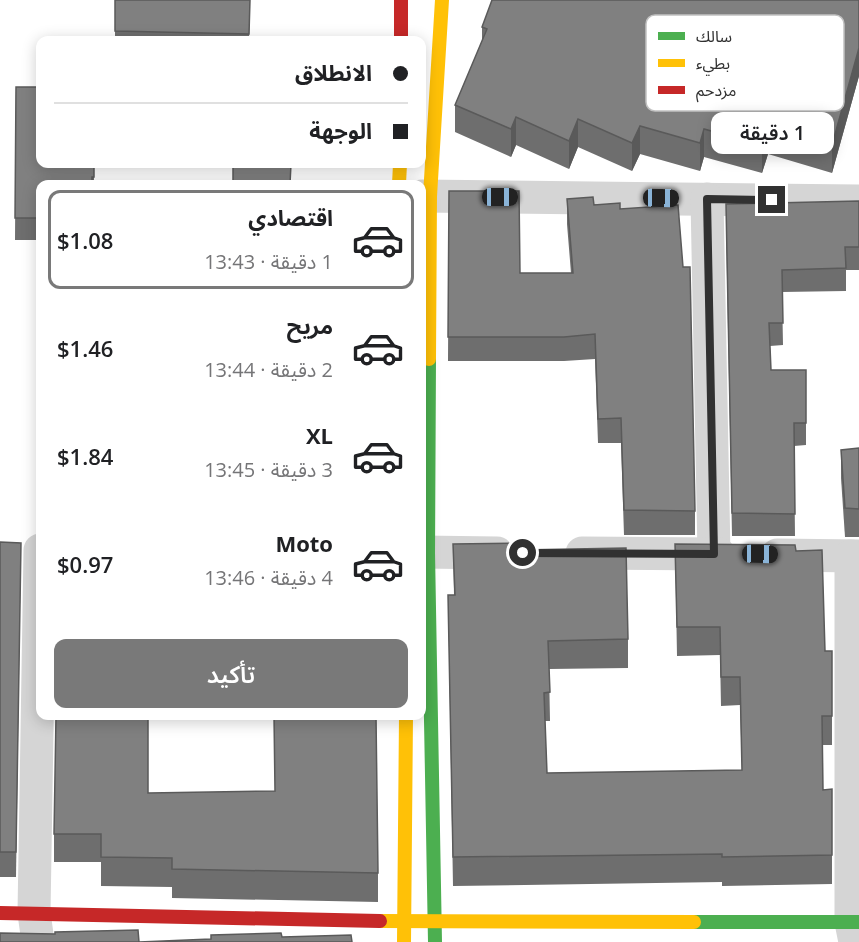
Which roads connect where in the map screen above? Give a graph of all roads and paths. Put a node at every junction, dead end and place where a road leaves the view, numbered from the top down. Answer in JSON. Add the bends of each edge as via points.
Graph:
{"nodes":[{"id":1,"x":401,"y":0,"type":"edge"},
{"id":2,"x":442,"y":0,"type":"edge"},
{"id":3,"x":400,"y":36,"type":"edge"},
{"id":4,"x":426,"y":196,"type":"edge"},
{"id":5,"x":707,"y":199,"type":"junction"},
{"id":6,"x":859,"y":201,"type":"edge"},
{"id":7,"x":30,"y":549,"type":"edge"},
{"id":8,"x":426,"y":553,"type":"edge"},
{"id":9,"x":523,"y":553,"type":"edge"},
{"id":10,"x":559,"y":553,"type":"edge"},
{"id":11,"x":714,"y":554,"type":"junction"},
{"id":12,"x":855,"y":556,"type":"edge"},
{"id":13,"x":426,"y":594,"type":"edge"},
{"id":14,"x":406,"y":720,"type":"edge"},
{"id":15,"x":0,"y":913,"type":"edge"},
{"id":16,"x":404,"y":921,"type":"junction"},
{"id":17,"x":434,"y":921,"type":"junction"},
{"id":18,"x":36,"y":928,"type":"edge"},
{"id":19,"x":855,"y":929,"type":"edge"},
{"id":20,"x":404,"y":942,"type":"edge"},
{"id":21,"x":435,"y":942,"type":"edge"}],
"edges":[{"from":1,"to":3,"type":"street"},
{"from":2,"to":4,"type":"street"},
{"from":4,"to":5,"type":"street"},
{"from":5,"to":6,"type":"street"},
{"from":5,"to":11,"type":"street"},
{"from":7,"to":18,"type":"street"},
{"from":8,"to":9,"type":"street"},
{"from":10,"to":11,"type":"street"},
{"from":11,"to":12,"type":"street"},
{"from":12,"to":19,"type":"street"},
{"from":13,"to":17,"type":"street"},
{"from":14,"to":16,"type":"street"},
{"from":15,"to":18,"type":"street"},
{"from":16,"to":17,"type":"street"},
{"from":16,"to":18,"type":"street"},
{"from":16,"to":20,"type":"street"},
{"from":17,"to":19,"type":"street"},
{"from":17,"to":21,"type":"street"}]}
